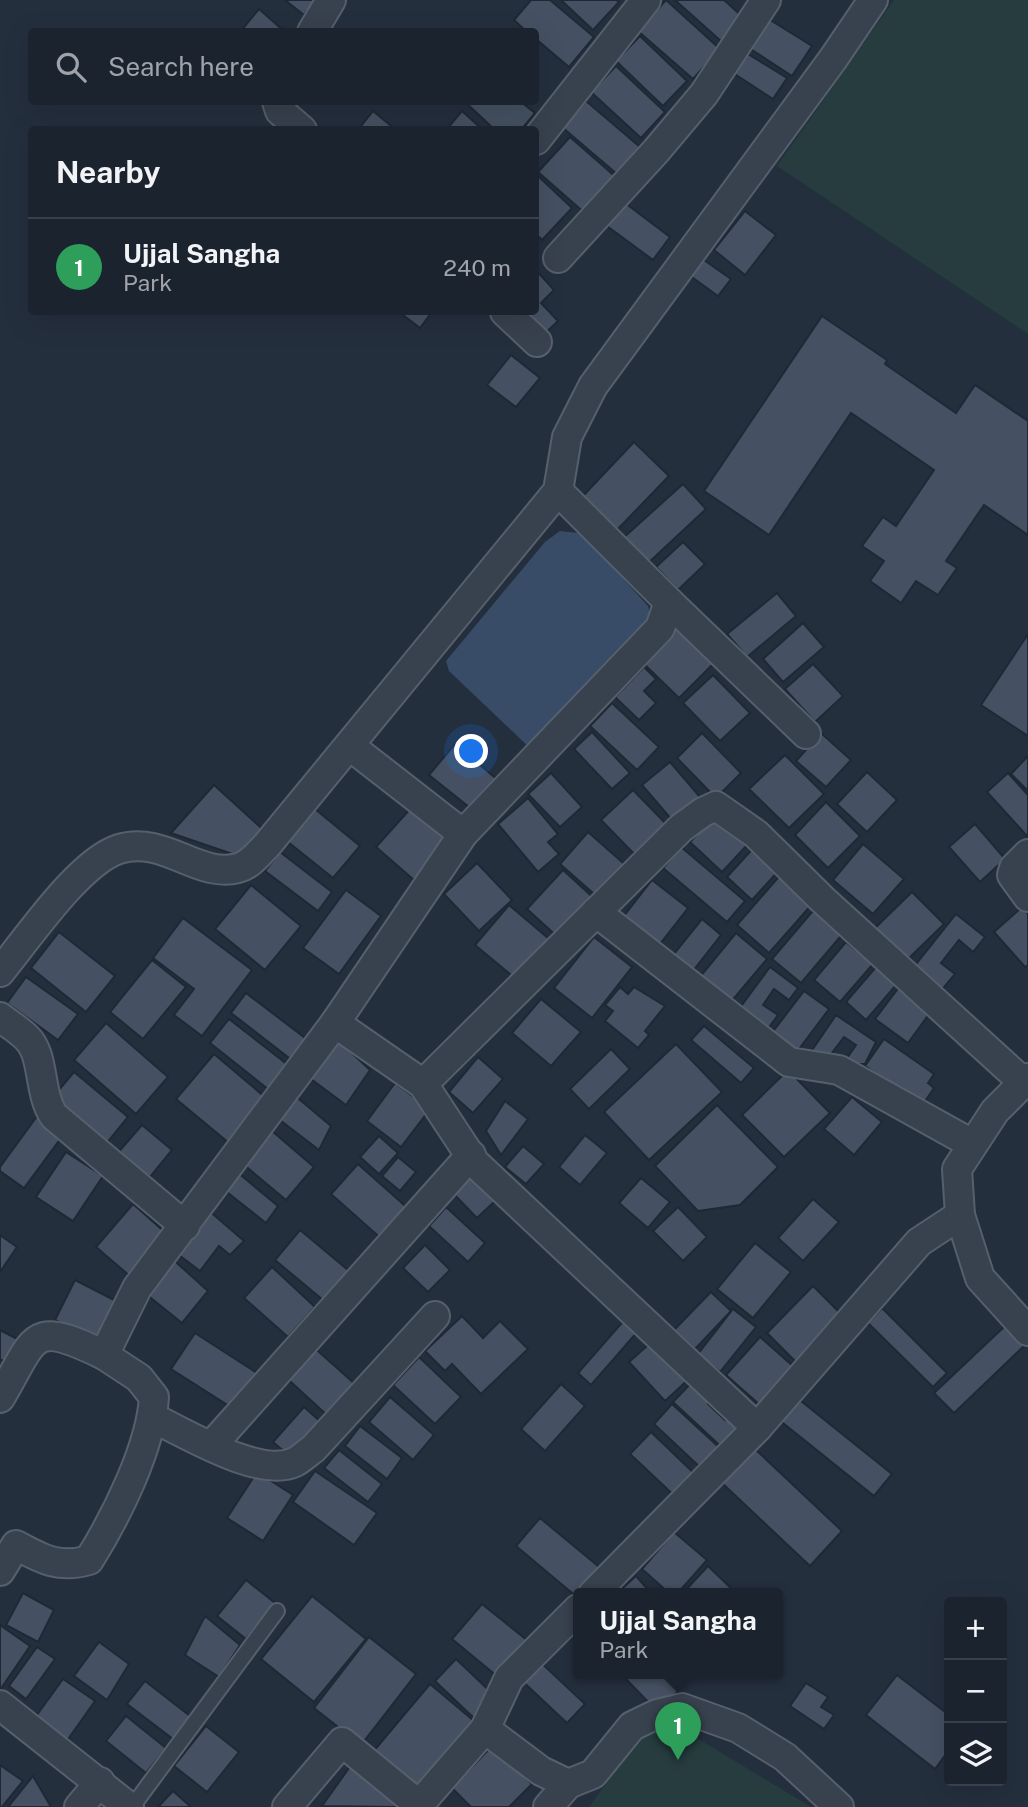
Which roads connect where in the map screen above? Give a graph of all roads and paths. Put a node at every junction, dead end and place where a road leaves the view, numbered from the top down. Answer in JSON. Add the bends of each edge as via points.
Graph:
{"nodes":[{"id":1,"x":331,"y":0,"type":"edge"},
{"id":2,"x":646,"y":0,"type":"edge"},
{"id":3,"x":766,"y":0,"type":"edge"},
{"id":4,"x":873,"y":0,"type":"edge"},
{"id":5,"x":314,"y":28,"type":"edge"},
{"id":6,"x":278,"y":105,"type":"edge"},
{"id":7,"x":297,"y":126,"type":"edge"},
{"id":8,"x":539,"y":136,"type":"edge"},
{"id":9,"x":558,"y":258,"type":"dead end"},
{"id":10,"x":508,"y":315,"type":"edge"},
{"id":11,"x":537,"y":342,"type":"dead end"},
{"id":12,"x":558,"y":491,"type":"junction"},
{"id":13,"x":669,"y":602,"type":"junction"},
{"id":14,"x":806,"y":734,"type":"dead end"},
{"id":15,"x":350,"y":746,"type":"junction"},
{"id":16,"x":463,"y":834,"type":"junction"},
{"id":17,"x":1028,"y":854,"type":"edge"},
{"id":18,"x":1028,"y":897,"type":"edge"},
{"id":19,"x":596,"y":912,"type":"junction"},
{"id":20,"x":0,"y":972,"type":"edge"},
{"id":21,"x":0,"y":1017,"type":"edge"},
{"id":22,"x":335,"y":1023,"type":"junction"},
{"id":23,"x":1026,"y":1080,"type":"edge"},
{"id":24,"x":423,"y":1084,"type":"junction"},
{"id":25,"x":972,"y":1144,"type":"junction"},
{"id":26,"x":471,"y":1155,"type":"junction"},
{"id":27,"x":960,"y":1215,"type":"junction"},
{"id":28,"x":185,"y":1226,"type":"junction"},
{"id":29,"x":435,"y":1316,"type":"dead end"},
{"id":30,"x":1028,"y":1331,"type":"edge"},
{"id":31,"x":104,"y":1355,"type":"junction"},
{"id":32,"x":0,"y":1398,"type":"edge"},
{"id":33,"x":153,"y":1418,"type":"junction"},
{"id":34,"x":757,"y":1428,"type":"junction"},
{"id":35,"x":212,"y":1445,"type":"junction"},
{"id":36,"x":8,"y":1540,"type":"edge"},
{"id":37,"x":0,"y":1571,"type":"edge"},
{"id":38,"x":599,"y":1588,"type":"edge"},
{"id":39,"x":277,"y":1611,"type":"dead end"},
{"id":40,"x":573,"y":1614,"type":"edge"},
{"id":41,"x":0,"y":1705,"type":"edge"},
{"id":42,"x":485,"y":1729,"type":"junction"},
{"id":43,"x":100,"y":1782,"type":"junction"},
{"id":44,"x":568,"y":1784,"type":"junction"},
{"id":45,"x":418,"y":1806,"type":"edge"},
{"id":46,"x":79,"y":1807,"type":"edge"},
{"id":47,"x":131,"y":1807,"type":"edge"},
{"id":48,"x":287,"y":1807,"type":"edge"},
{"id":49,"x":548,"y":1807,"type":"edge"},
{"id":50,"x":839,"y":1807,"type":"edge"}],
"edges":[{"from":1,"to":5,"type":"street"},
{"from":2,"to":8,"type":"street"},
{"from":3,"to":9,"type":"street","via":[[704,94]]},
{"from":4,"to":12,"type":"street","via":[[593,386],[568,437]]},
{"from":6,"to":7,"type":"street"},
{"from":10,"to":11,"type":"street"},
{"from":12,"to":13,"type":"street"},
{"from":12,"to":15,"type":"street"},
{"from":13,"to":14,"type":"street"},
{"from":13,"to":16,"type":"street","via":[[660,628]]},
{"from":15,"to":16,"type":"street"},
{"from":15,"to":20,"type":"street","via":[[267,845],[240,868],[220,870],[143,845],[118,849],[90,864]]},
{"from":16,"to":22,"type":"street"},
{"from":17,"to":18,"type":"street","via":[[1012,875]]},
{"from":19,"to":23,"type":"street","via":[[681,828],[716,806],[756,834],[822,900]]},
{"from":19,"to":24,"type":"street"},
{"from":19,"to":25,"type":"street","via":[[789,1062],[839,1070]]},
{"from":21,"to":28,"type":"street","via":[[28,1039],[36,1053],[44,1101],[54,1116]]},
{"from":22,"to":24,"type":"street"},
{"from":22,"to":28,"type":"street"},
{"from":23,"to":25,"type":"street","via":[[995,1111]]},
{"from":24,"to":26,"type":"street"},
{"from":25,"to":27,"type":"street","via":[[957,1169]]},
{"from":26,"to":34,"type":"street"},
{"from":26,"to":35,"type":"street"},
{"from":27,"to":30,"type":"street","via":[[980,1278]]},
{"from":27,"to":34,"type":"street","via":[[919,1242]]},
{"from":28,"to":31,"type":"street","via":[[137,1288]]},
{"from":29,"to":35,"type":"street","via":[[313,1449],[294,1463],[248,1462]]},
{"from":31,"to":32,"type":"street","via":[[56,1334],[41,1337],[25,1351]]},
{"from":31,"to":33,"type":"street","via":[[139,1378],[154,1397]]},
{"from":33,"to":35,"type":"street"},
{"from":33,"to":36,"type":"street","via":[[130,1478],[89,1560],[49,1564]]},
{"from":34,"to":38,"type":"street"},
{"from":36,"to":37,"type":"street"},
{"from":39,"to":47,"type":"lane"},
{"from":40,"to":42,"type":"street","via":[[509,1678]]},
{"from":41,"to":43,"type":"street"},
{"from":42,"to":44,"type":"street","via":[[541,1771]]},
{"from":42,"to":45,"type":"street"},
{"from":43,"to":46,"type":"street"},
{"from":43,"to":47,"type":"street"},
{"from":44,"to":49,"type":"street"},
{"from":44,"to":50,"type":"street","via":[[593,1774],[632,1726],[682,1708],[738,1728],[786,1757]]},
{"from":45,"to":48,"type":"street","via":[[342,1742]]}]}
